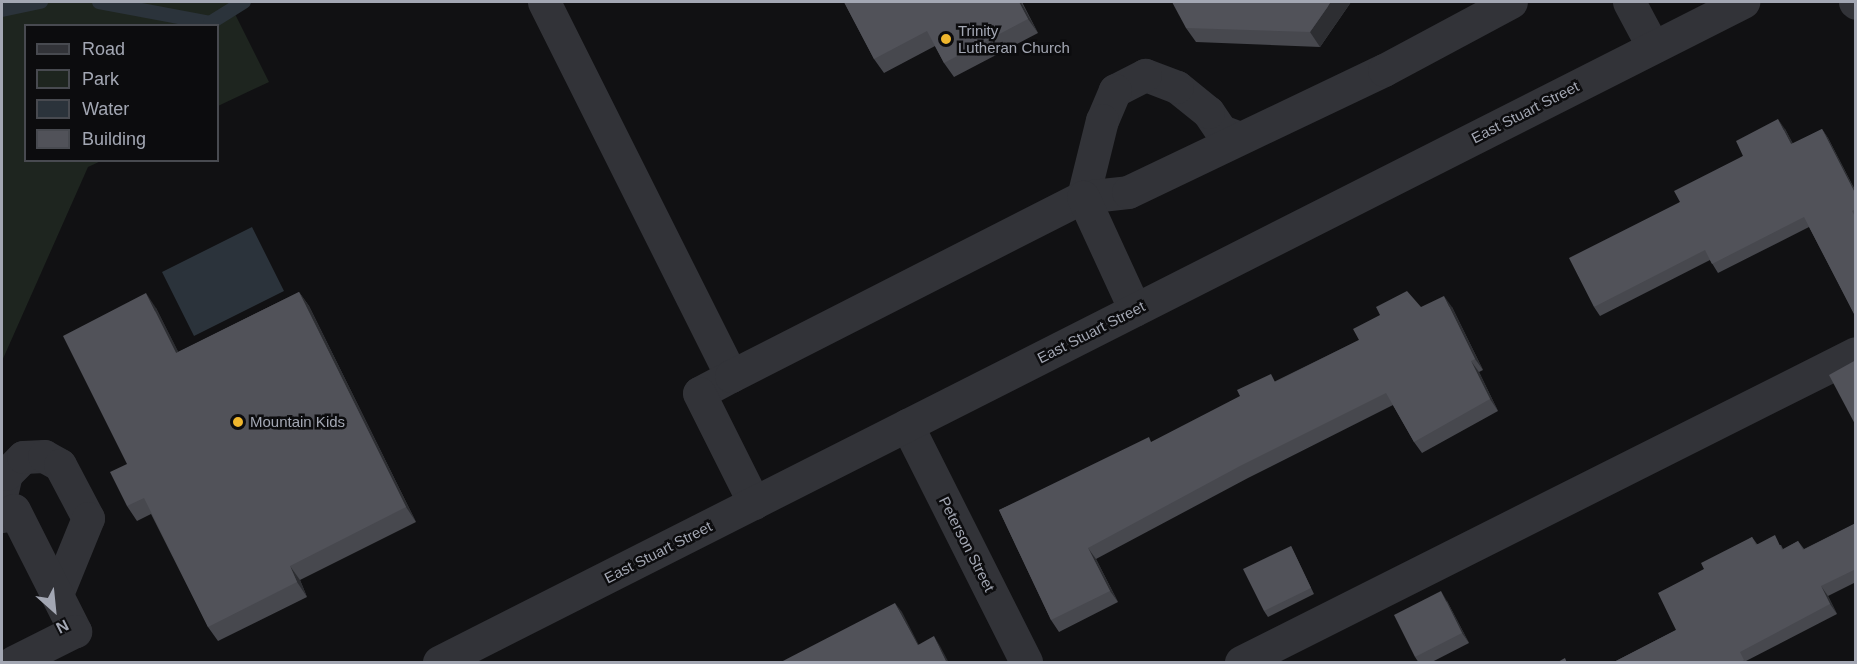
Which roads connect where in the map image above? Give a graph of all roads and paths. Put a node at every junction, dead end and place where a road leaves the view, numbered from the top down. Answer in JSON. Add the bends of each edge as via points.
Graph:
{"nodes":[{"id":1,"x":544,"y":2,"type":"edge"},
{"id":2,"x":1511,"y":2,"type":"edge"},
{"id":3,"x":1629,"y":2,"type":"edge"},
{"id":4,"x":1743,"y":2,"type":"edge"},
{"id":5,"x":1653,"y":47,"type":"junction"},
{"id":6,"x":1237,"y":137,"type":"junction"},
{"id":7,"x":1083,"y":197,"type":"junction"},
{"id":8,"x":1135,"y":310,"type":"junction"},
{"id":9,"x":1856,"y":353,"type":"edge"},
{"id":10,"x":731,"y":376,"type":"junction"},
{"id":11,"x":907,"y":425,"type":"junction"},
{"id":12,"x":2,"y":490,"type":"edge"},
{"id":13,"x":754,"y":503,"type":"junction"},
{"id":14,"x":2,"y":516,"type":"edge"},
{"id":15,"x":57,"y":594,"type":"junction"},
{"id":16,"x":13,"y":663,"type":"edge"},
{"id":17,"x":440,"y":663,"type":"edge"},
{"id":18,"x":1026,"y":663,"type":"edge"},
{"id":19,"x":1241,"y":663,"type":"edge"}],
"edges":[{"from":1,"to":10,"type":"street"},
{"from":2,"to":6,"type":"street","via":[[1384,70]]},
{"from":3,"to":5,"type":"street"},
{"from":4,"to":5,"type":"street","name":"East Stuart Street"},
{"from":5,"to":8,"type":"street","name":"East Stuart Street"},
{"from":6,"to":7,"type":"street","via":[[1128,192]]},
{"from":6,"to":7,"type":"street","via":[[1221,131],[1208,112],[1177,87],[1145,75],[1115,90],[1102,120]]},
{"from":7,"to":8,"type":"street"},
{"from":7,"to":10,"type":"street"},
{"from":8,"to":11,"type":"street","name":"East Stuart Street"},
{"from":9,"to":19,"type":"street"},
{"from":10,"to":13,"type":"street","via":[[699,393]]},
{"from":11,"to":13,"type":"street","name":"East Stuart Street"},
{"from":11,"to":18,"type":"street","name":"Peterson Street"},
{"from":12,"to":15,"type":"street","via":[[6,474],[23,457],[45,456],[60,465],[88,518]]},
{"from":13,"to":17,"type":"street","name":"East Stuart Street"},
{"from":14,"to":15,"type":"street","via":[[14,510]]},
{"from":15,"to":16,"type":"street","via":[[75,631]]}]}
